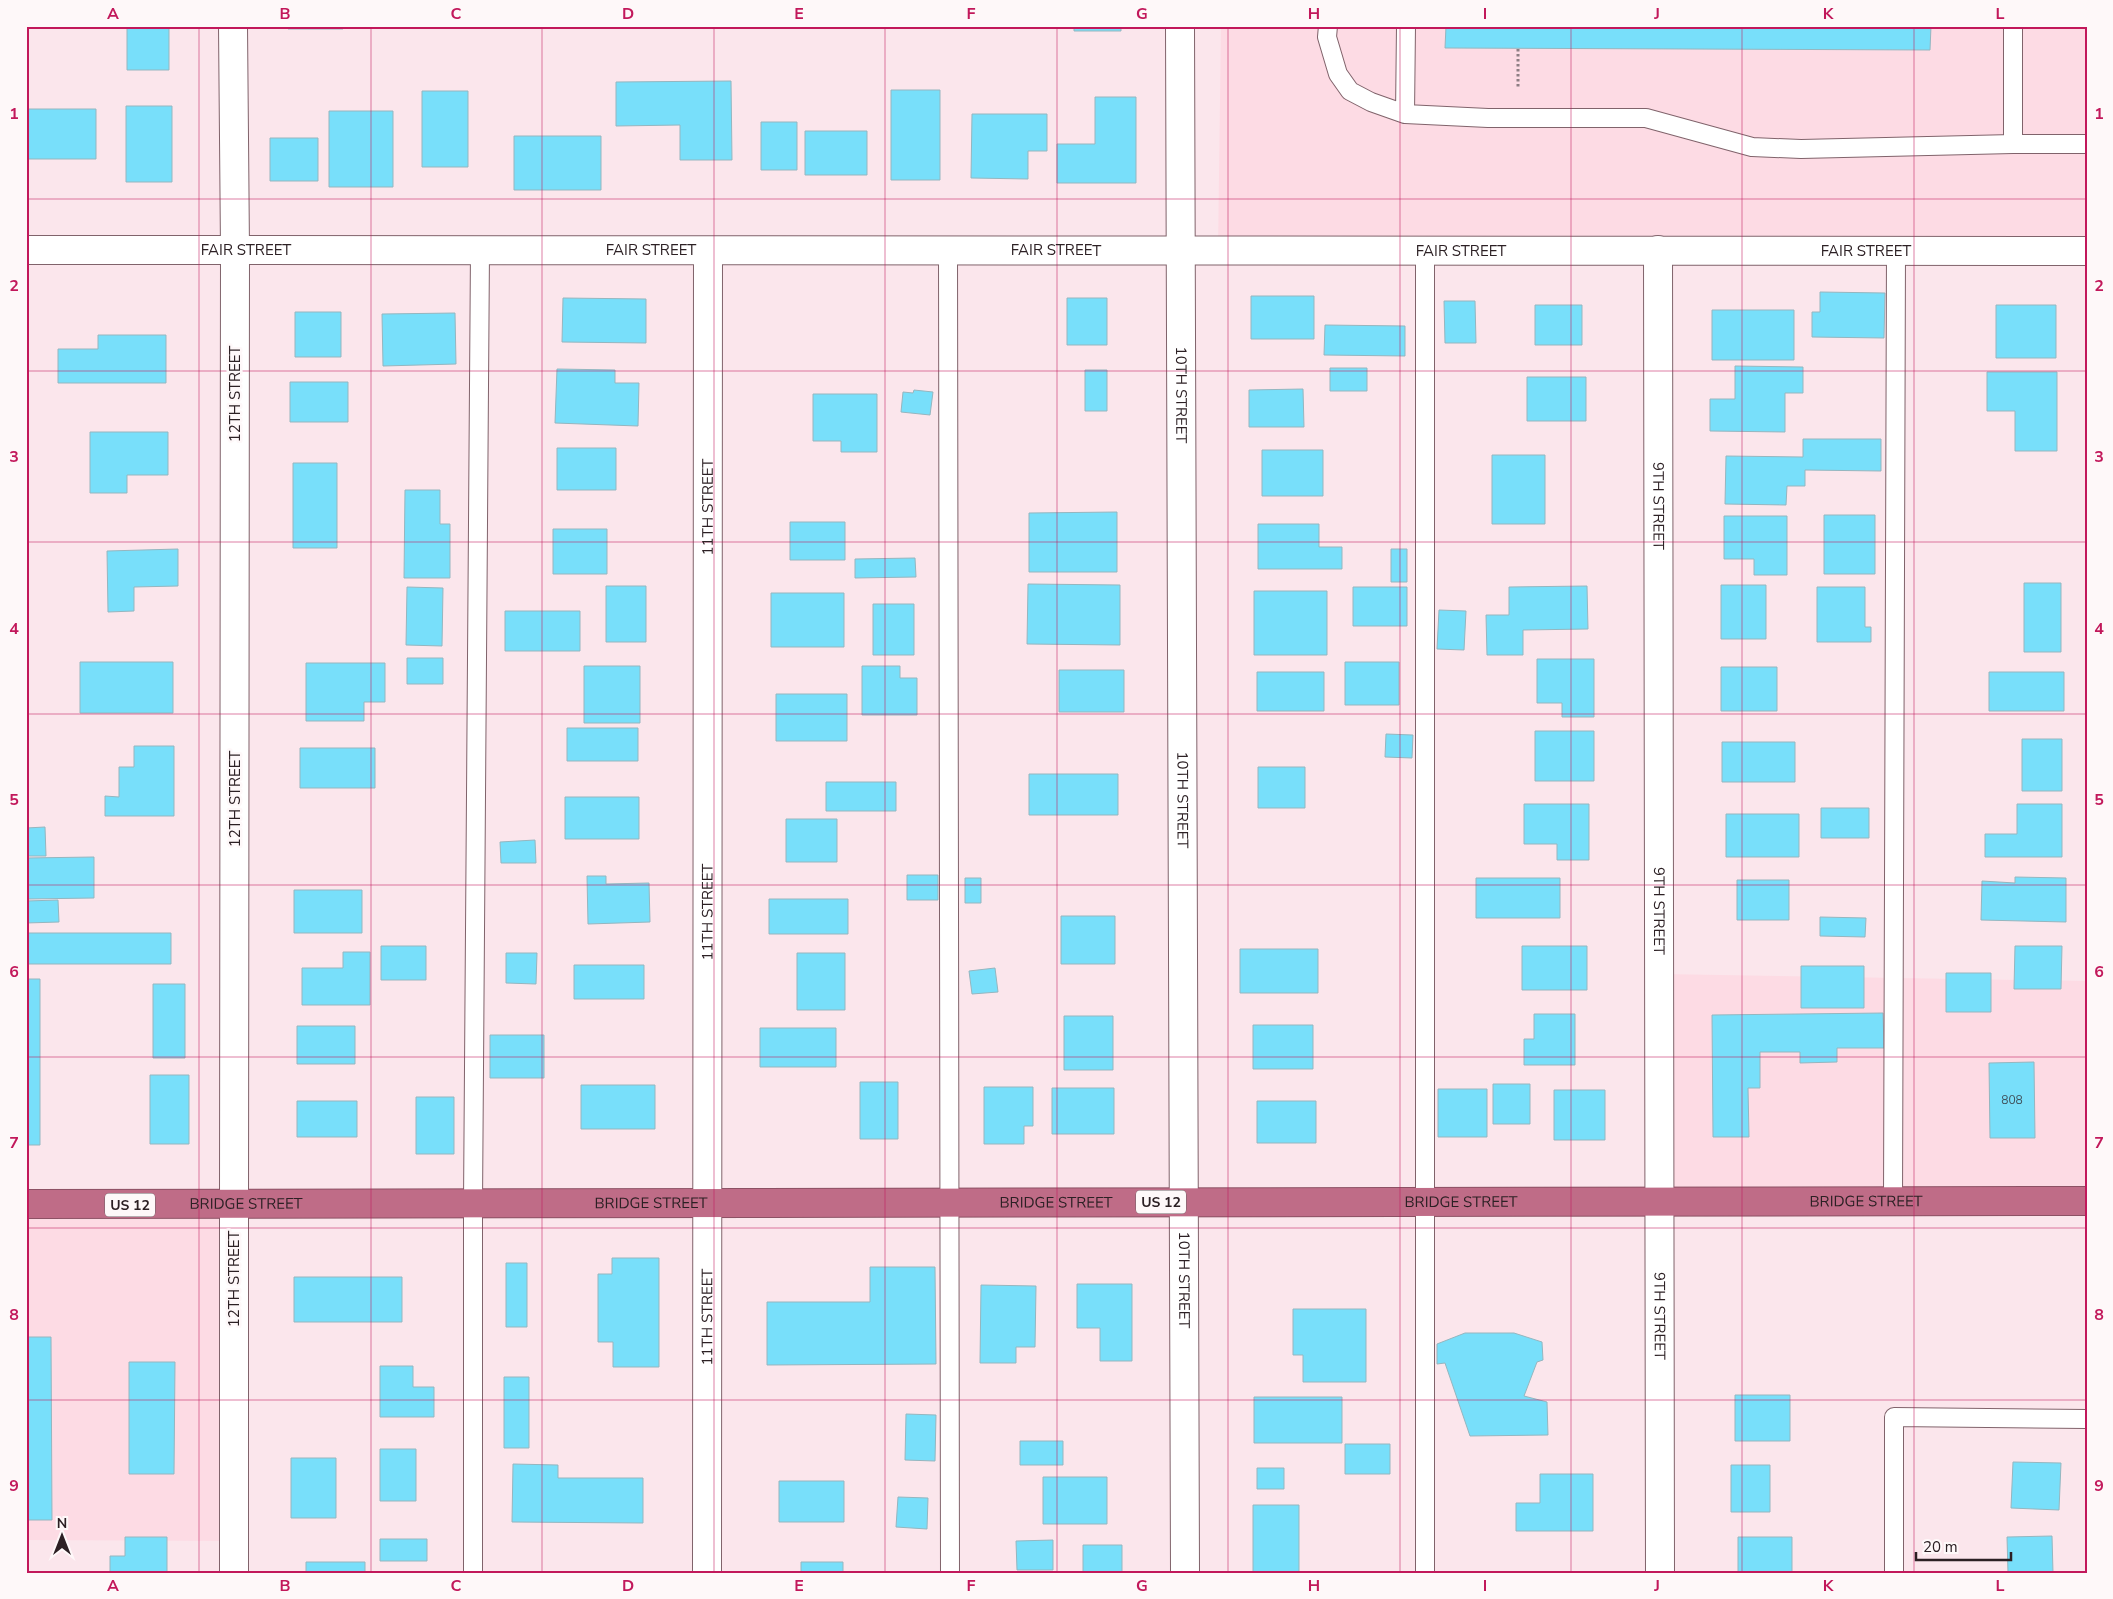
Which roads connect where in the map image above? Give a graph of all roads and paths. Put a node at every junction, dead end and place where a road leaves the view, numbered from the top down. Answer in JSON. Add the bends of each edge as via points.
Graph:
{"nodes":[{"id":1,"x":232,"y":26,"type":"edge"},
{"id":2,"x":1180,"y":26,"type":"edge"},
{"id":3,"x":1328,"y":26,"type":"edge"},
{"id":4,"x":1406,"y":26,"type":"edge"},
{"id":5,"x":2013,"y":26,"type":"edge"},
{"id":6,"x":1518,"y":49,"type":"dead end"},
{"id":7,"x":1518,"y":89,"type":"dead end"},
{"id":8,"x":1406,"y":114,"type":"junction"},
{"id":9,"x":2013,"y":144,"type":"junction"},
{"id":10,"x":2087,"y":144,"type":"edge"},
{"id":11,"x":26,"y":250,"type":"edge"},
{"id":12,"x":235,"y":250,"type":"junction"},
{"id":13,"x":480,"y":250,"type":"junction"},
{"id":14,"x":1425,"y":250,"type":"junction"},
{"id":15,"x":1658,"y":250,"type":"junction"},
{"id":16,"x":708,"y":251,"type":"junction"},
{"id":17,"x":948,"y":251,"type":"junction"},
{"id":18,"x":1181,"y":251,"type":"junction"},
{"id":19,"x":1896,"y":251,"type":"junction"},
{"id":20,"x":2087,"y":251,"type":"edge"},
{"id":21,"x":1660,"y":1200,"type":"junction"},
{"id":22,"x":1893,"y":1200,"type":"junction"},
{"id":23,"x":1185,"y":1201,"type":"junction"},
{"id":24,"x":1425,"y":1201,"type":"junction"},
{"id":25,"x":2087,"y":1201,"type":"edge"},
{"id":26,"x":950,"y":1203,"type":"junction"},
{"id":27,"x":26,"y":1204,"type":"edge"},
{"id":28,"x":473,"y":1204,"type":"junction"},
{"id":29,"x":708,"y":1204,"type":"junction"},
{"id":30,"x":234,"y":1205,"type":"junction"},
{"id":31,"x":2087,"y":1419,"type":"edge"},
{"id":32,"x":234,"y":1573,"type":"edge"},
{"id":33,"x":473,"y":1573,"type":"edge"},
{"id":34,"x":707,"y":1573,"type":"edge"},
{"id":35,"x":950,"y":1573,"type":"edge"},
{"id":36,"x":1185,"y":1573,"type":"edge"},
{"id":37,"x":1425,"y":1573,"type":"edge"},
{"id":38,"x":1660,"y":1573,"type":"edge"},
{"id":39,"x":1894,"y":1573,"type":"edge"}],
"edges":[{"from":1,"to":12,"type":"street","name":"12TH STREET"},
{"from":2,"to":18,"type":"street","name":"10TH STREET"},
{"from":3,"to":8,"type":"lane","via":[[1327,37],[1338,74],[1350,92]]},
{"from":4,"to":8,"type":"lane"},
{"from":5,"to":9,"type":"lane"},
{"from":6,"to":7,"type":"path"},
{"from":8,"to":9,"type":"lane","via":[[1488,118],[1646,118],[1752,147],[1801,149]]},
{"from":9,"to":10,"type":"lane"},
{"from":11,"to":12,"type":"street","name":"FAIR STREET"},
{"from":12,"to":13,"type":"street","name":"FAIR STREET"},
{"from":12,"to":30,"type":"street","name":"12TH STREET"},
{"from":13,"to":16,"type":"street","name":"FAIR STREET"},
{"from":13,"to":28,"type":"lane"},
{"from":14,"to":15,"type":"street","name":"FAIR STREET"},
{"from":14,"to":18,"type":"street","name":"FAIR STREET"},
{"from":14,"to":24,"type":"lane"},
{"from":15,"to":19,"type":"street","name":"FAIR STREET"},
{"from":15,"to":21,"type":"street","name":"9TH STREET"},
{"from":16,"to":17,"type":"street","name":"FAIR STREET"},
{"from":16,"to":29,"type":"street","name":"11TH STREET"},
{"from":17,"to":18,"type":"street","name":"FAIR STREET"},
{"from":17,"to":26,"type":"lane"},
{"from":18,"to":23,"type":"street","name":"10TH STREET"},
{"from":19,"to":20,"type":"street","name":"FAIR STREET"},
{"from":19,"to":22,"type":"lane"},
{"from":21,"to":22,"type":"highway","name":"BRIDGE STREET","number":"US 12"},
{"from":21,"to":24,"type":"highway","name":"BRIDGE STREET","number":"US 12"},
{"from":21,"to":38,"type":"street","name":"9TH STREET"},
{"from":22,"to":25,"type":"highway","name":"BRIDGE STREET","number":"US 12"},
{"from":23,"to":24,"type":"highway","name":"BRIDGE STREET","number":"US 12"},
{"from":23,"to":26,"type":"highway","name":"BRIDGE STREET","number":"US 12"},
{"from":23,"to":36,"type":"street","name":"10TH STREET"},
{"from":24,"to":37,"type":"lane"},
{"from":26,"to":29,"type":"highway","name":"BRIDGE STREET","number":"US 12"},
{"from":26,"to":35,"type":"lane"},
{"from":27,"to":30,"type":"highway","name":"BRIDGE STREET","number":"US 12"},
{"from":28,"to":29,"type":"highway","name":"BRIDGE STREET","number":"US 12"},
{"from":28,"to":30,"type":"highway","name":"BRIDGE STREET","number":"US 12"},
{"from":28,"to":33,"type":"lane"},
{"from":29,"to":34,"type":"street","name":"11TH STREET"},
{"from":30,"to":32,"type":"street","name":"12TH STREET"},
{"from":31,"to":39,"type":"lane","via":[[1894,1417]]}]}
